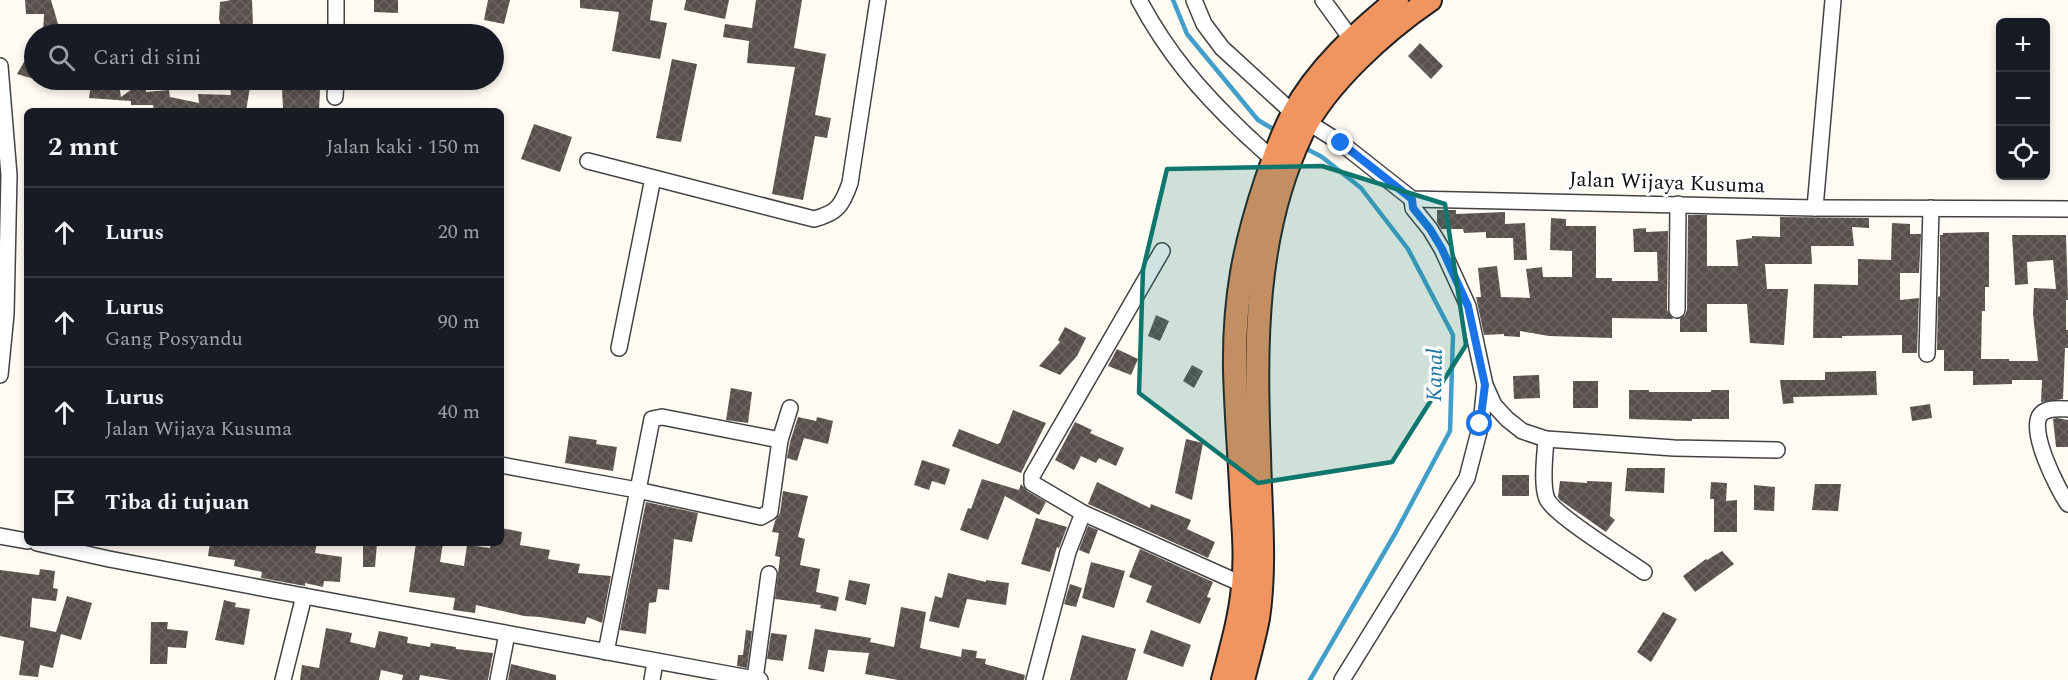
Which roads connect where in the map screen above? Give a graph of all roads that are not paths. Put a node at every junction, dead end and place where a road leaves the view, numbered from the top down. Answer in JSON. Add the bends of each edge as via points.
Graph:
{"nodes":[{"id":1,"x":336,"y":0,"type":"edge"},
{"id":2,"x":878,"y":0,"type":"edge"},
{"id":3,"x":1140,"y":0,"type":"edge"},
{"id":4,"x":1194,"y":0,"type":"edge"},
{"id":5,"x":1323,"y":0,"type":"edge"},
{"id":6,"x":1397,"y":0,"type":"edge"},
{"id":7,"x":1430,"y":0,"type":"edge"},
{"id":8,"x":1833,"y":0,"type":"edge"},
{"id":9,"x":336,"y":24,"type":"edge"},
{"id":10,"x":1352,"y":40,"type":"junction"},
{"id":11,"x":0,"y":66,"type":"edge"},
{"id":12,"x":336,"y":90,"type":"edge"},
{"id":13,"x":336,"y":97,"type":"dead end"},
{"id":14,"x":1291,"y":140,"type":"junction"},
{"id":15,"x":588,"y":161,"type":"dead end"},
{"id":16,"x":653,"y":178,"type":"junction"},
{"id":17,"x":1412,"y":199,"type":"junction"},
{"id":18,"x":1678,"y":204,"type":"junction"},
{"id":19,"x":1815,"y":208,"type":"junction"},
{"id":20,"x":1930,"y":208,"type":"junction"},
{"id":21,"x":2068,"y":209,"type":"edge"},
{"id":22,"x":4,"y":242,"type":"edge"},
{"id":23,"x":1162,"y":251,"type":"dead end"},
{"id":24,"x":1677,"y":309,"type":"dead end"},
{"id":25,"x":619,"y":348,"type":"dead end"},
{"id":26,"x":1927,"y":354,"type":"dead end"},
{"id":27,"x":0,"y":375,"type":"edge"},
{"id":28,"x":1485,"y":385,"type":"junction"},
{"id":29,"x":790,"y":408,"type":"dead end"},
{"id":30,"x":2068,"y":409,"type":"edge"},
{"id":31,"x":1546,"y":439,"type":"junction"},
{"id":32,"x":780,"y":440,"type":"junction"},
{"id":33,"x":1777,"y":450,"type":"dead end"},
{"id":34,"x":504,"y":466,"type":"edge"},
{"id":35,"x":638,"y":490,"type":"junction"},
{"id":36,"x":2068,"y":504,"type":"edge"},
{"id":37,"x":1083,"y":513,"type":"junction"},
{"id":38,"x":0,"y":536,"type":"edge"},
{"id":39,"x":24,"y":540,"type":"edge"},
{"id":40,"x":50,"y":546,"type":"edge"},
{"id":41,"x":1644,"y":572,"type":"dead end"},
{"id":42,"x":770,"y":574,"type":"dead end"},
{"id":43,"x":1244,"y":585,"type":"junction"},
{"id":44,"x":304,"y":596,"type":"junction"},
{"id":45,"x":507,"y":634,"type":"junction"},
{"id":46,"x":1244,"y":638,"type":"junction"},
{"id":47,"x":606,"y":652,"type":"junction"},
{"id":48,"x":655,"y":662,"type":"junction"},
{"id":49,"x":283,"y":680,"type":"edge"},
{"id":50,"x":498,"y":680,"type":"edge"},
{"id":51,"x":652,"y":680,"type":"edge"},
{"id":52,"x":758,"y":680,"type":"edge"},
{"id":53,"x":1034,"y":680,"type":"edge"},
{"id":54,"x":1223,"y":680,"type":"edge"},
{"id":55,"x":1243,"y":680,"type":"edge"},
{"id":56,"x":1342,"y":680,"type":"edge"}],
"edges":[{"from":1,"to":9,"type":"street"},
{"from":2,"to":16,"type":"street","via":[[850,183],[840,207],[814,219]]},
{"from":3,"to":14,"type":"street","via":[[1164,43],[1221,111]]},
{"from":4,"to":14,"type":"street","via":[[1204,24]]},
{"from":5,"to":10,"type":"street"},
{"from":6,"to":10,"type":"highway"},
{"from":7,"to":14,"type":"highway","via":[[1369,49]]},
{"from":8,"to":19,"type":"street"},
{"from":10,"to":14,"type":"highway","via":[[1322,73]]},
{"from":11,"to":22,"type":"street","via":[[9,175]]},
{"from":12,"to":13,"type":"street"},
{"from":14,"to":17,"type":"street","via":[[1341,143]]},
{"from":14,"to":43,"type":"highway","via":[[1246,247],[1240,280],[1235,369]]},
{"from":14,"to":46,"type":"highway","via":[[1260,290],[1256,368],[1261,586],[1258,617]]},
{"from":15,"to":16,"type":"street"},
{"from":16,"to":25,"type":"street"},
{"from":17,"to":18,"type":"street","name":"Jalan Wijaya Kusuma"},
{"from":17,"to":28,"type":"street","via":[[1413,208],[1442,249],[1468,306]]},
{"from":18,"to":19,"type":"street","name":"Jalan Wijaya Kusuma"},
{"from":18,"to":24,"type":"street"},
{"from":19,"to":20,"type":"street","name":"Jalan Wijaya Kusuma"},
{"from":20,"to":21,"type":"street","name":"Jalan Wijaya Kusuma"},
{"from":20,"to":26,"type":"street"},
{"from":22,"to":27,"type":"street","via":[[6,314]]},
{"from":23,"to":37,"type":"street","via":[[1031,479]]},
{"from":28,"to":31,"type":"street","via":[[1494,405],[1507,419],[1522,431]]},
{"from":28,"to":56,"type":"street","via":[[1467,478]]},
{"from":29,"to":32,"type":"street"},
{"from":30,"to":36,"type":"street","via":[[2043,411],[2039,417],[2045,458]]},
{"from":31,"to":33,"type":"street"},
{"from":31,"to":41,"type":"street","via":[[1545,489],[1551,505]]},
{"from":32,"to":35,"type":"street","via":[[654,417]]},
{"from":32,"to":35,"type":"street","via":[[770,512],[761,517]]},
{"from":34,"to":35,"type":"street"},
{"from":35,"to":47,"type":"street"},
{"from":37,"to":43,"type":"street"},
{"from":37,"to":53,"type":"street","via":[[1068,552]]},
{"from":38,"to":39,"type":"street"},
{"from":40,"to":44,"type":"street"},
{"from":42,"to":52,"type":"street"},
{"from":43,"to":46,"type":"highway"},
{"from":44,"to":45,"type":"street"},
{"from":44,"to":49,"type":"street"},
{"from":45,"to":47,"type":"street"},
{"from":45,"to":50,"type":"street"},
{"from":46,"to":54,"type":"highway"},
{"from":46,"to":55,"type":"highway"},
{"from":47,"to":48,"type":"street"},
{"from":48,"to":51,"type":"street"},
{"from":48,"to":52,"type":"street"}]}
